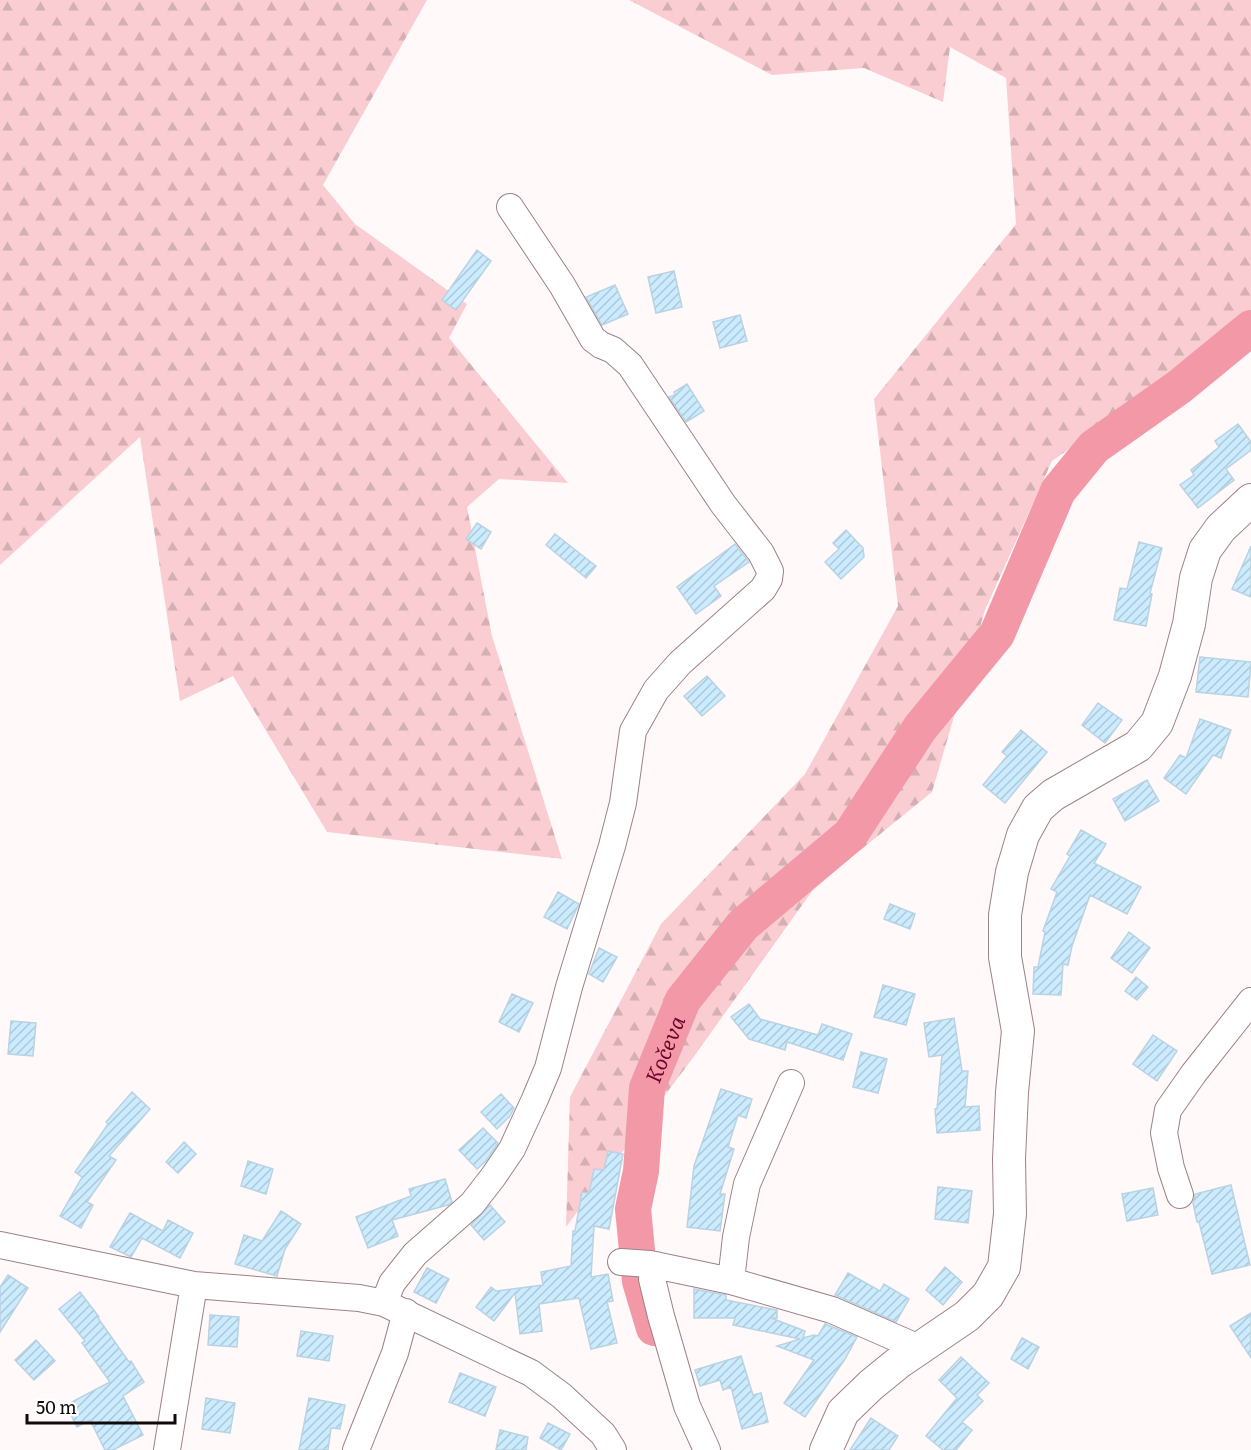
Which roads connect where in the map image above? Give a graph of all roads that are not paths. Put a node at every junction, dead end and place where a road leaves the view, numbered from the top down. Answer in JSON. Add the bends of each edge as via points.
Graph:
{"nodes":[{"id":1,"x":510,"y":207,"type":"dead end"},
{"id":2,"x":1251,"y":500,"type":"edge"},
{"id":3,"x":1251,"y":1001,"type":"edge"},
{"id":4,"x":791,"y":1083,"type":"dead end"},
{"id":5,"x":1180,"y":1195,"type":"dead end"},
{"id":6,"x":0,"y":1245,"type":"edge"},
{"id":7,"x":731,"y":1281,"type":"junction"},
{"id":8,"x":194,"y":1285,"type":"junction"},
{"id":9,"x":395,"y":1307,"type":"junction"},
{"id":10,"x":919,"y":1348,"type":"junction"},
{"id":11,"x":167,"y":1450,"type":"edge"},
{"id":12,"x":356,"y":1450,"type":"edge"},
{"id":13,"x":613,"y":1450,"type":"edge"},
{"id":14,"x":707,"y":1450,"type":"edge"},
{"id":15,"x":826,"y":1450,"type":"edge"}],
"edges":[{"from":1,"to":9,"type":"street","via":[[562,285],[592,339],[630,365],[723,504],[761,553],[770,579],[680,663],[656,690],[633,731],[612,846],[548,1068],[535,1100],[512,1149],[472,1204],[415,1254],[392,1283]]},
{"from":2,"to":10,"type":"main road","via":[[1221,528],[1205,550],[1175,676],[1157,723],[1137,746],[1053,795],[1038,808],[1023,835],[1005,915],[1005,957],[1018,1031],[1004,1267],[988,1295],[967,1316]]},
{"from":3,"to":5,"type":"street","via":[[1168,1110],[1164,1133]]},
{"from":4,"to":7,"type":"street","via":[[747,1184],[735,1237]]},
{"from":6,"to":8,"type":"street"},
{"from":7,"to":10,"type":"street","via":[[832,1310]]},
{"from":7,"to":14,"type":"street","via":[[638,1263],[652,1278],[687,1406]]},
{"from":8,"to":9,"type":"street","via":[[359,1298]]},
{"from":8,"to":11,"type":"street"},
{"from":9,"to":12,"type":"street","via":[[396,1353]]},
{"from":9,"to":13,"type":"street","via":[[531,1373],[603,1434]]},
{"from":10,"to":15,"type":"main road","via":[[843,1412]]}]}
